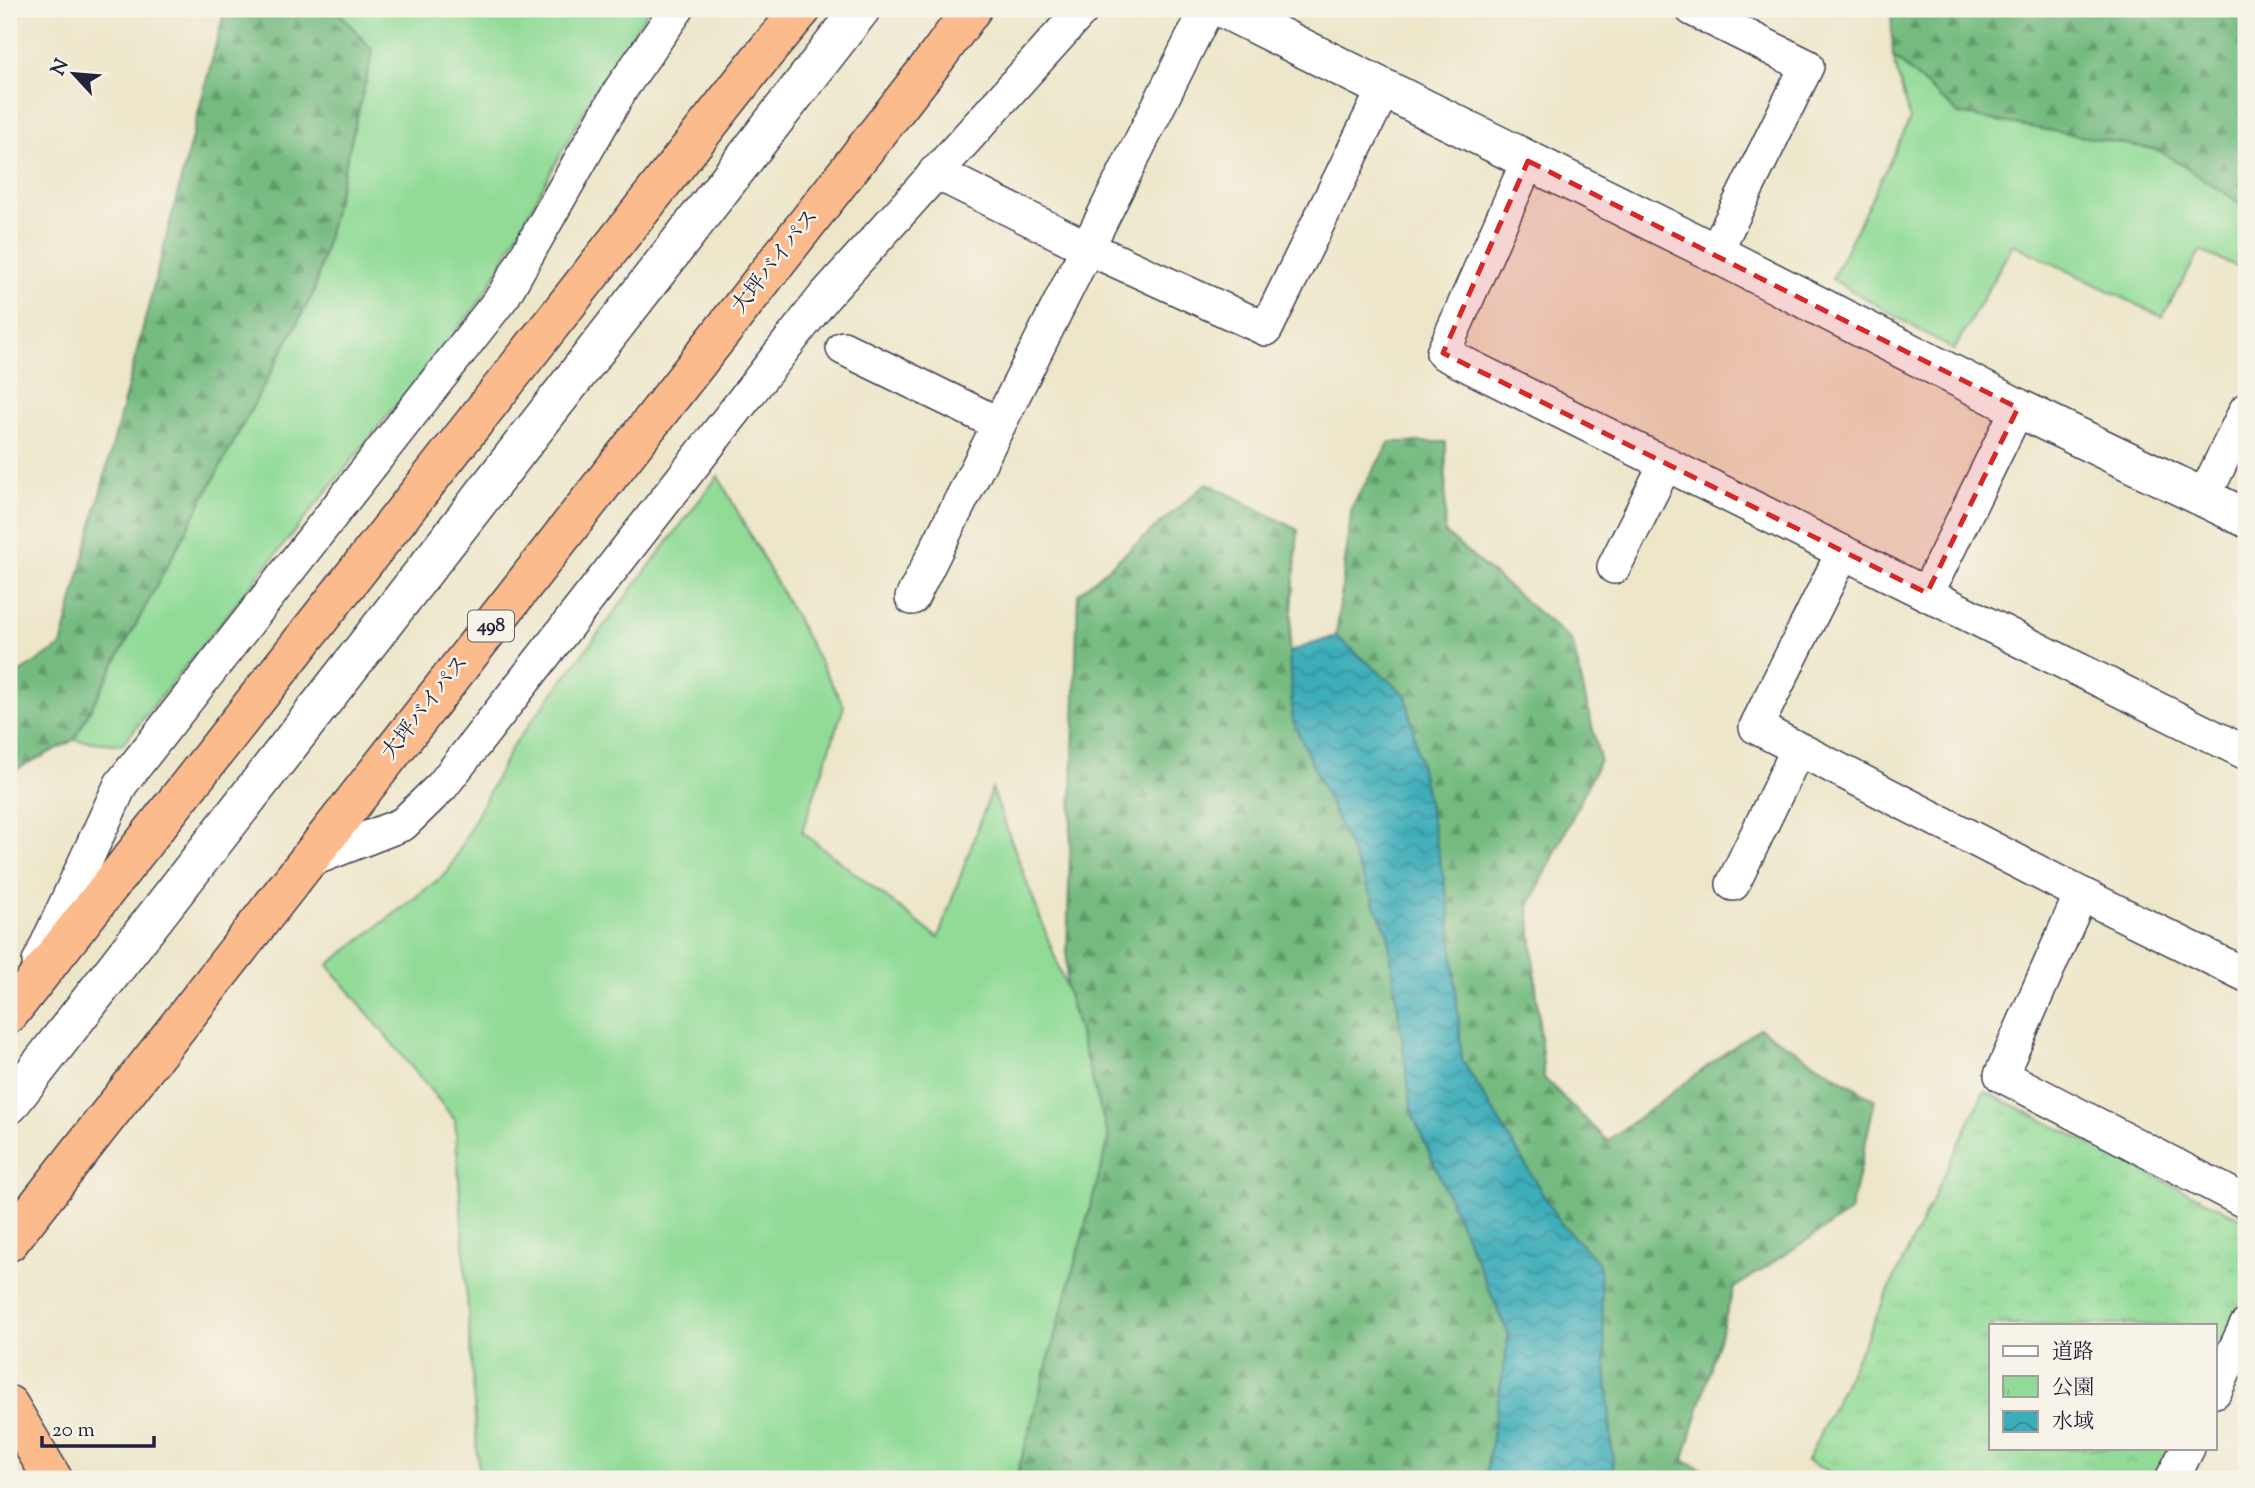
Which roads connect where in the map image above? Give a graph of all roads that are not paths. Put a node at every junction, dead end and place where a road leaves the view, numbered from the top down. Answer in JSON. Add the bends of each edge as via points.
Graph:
{"nodes":[{"id":1,"x":677,"y":9,"type":"edge"},
{"id":2,"x":802,"y":9,"type":"edge"},
{"id":3,"x":861,"y":9,"type":"edge"},
{"id":4,"x":972,"y":9,"type":"edge"},
{"id":5,"x":1083,"y":9,"type":"edge"},
{"id":6,"x":1207,"y":9,"type":"edge"},
{"id":7,"x":1224,"y":9,"type":"edge"},
{"id":8,"x":1692,"y":9,"type":"edge"},
{"id":9,"x":1384,"y":89,"type":"junction"},
{"id":10,"x":1528,"y":161,"type":"junction"},
{"id":11,"x":935,"y":172,"type":"junction"},
{"id":12,"x":1088,"y":248,"type":"junction"},
{"id":13,"x":1715,"y":253,"type":"junction"},
{"id":14,"x":843,"y":348,"type":"dead end"},
{"id":15,"x":2018,"y":408,"type":"junction"},
{"id":16,"x":2246,"y":410,"type":"edge"},
{"id":17,"x":999,"y":424,"type":"junction"},
{"id":18,"x":1665,"y":463,"type":"junction"},
{"id":19,"x":2204,"y":497,"type":"junction"},
{"id":20,"x":2246,"y":518,"type":"edge"},
{"id":21,"x":1843,"y":552,"type":"junction"},
{"id":22,"x":1614,"y":567,"type":"dead end"},
{"id":23,"x":1927,"y":593,"type":"junction"},
{"id":24,"x":912,"y":598,"type":"dead end"},
{"id":25,"x":1798,"y":749,"type":"junction"},
{"id":26,"x":2246,"y":753,"type":"edge"},
{"id":27,"x":306,"y":862,"type":"junction"},
{"id":28,"x":1732,"y":884,"type":"dead end"},
{"id":29,"x":2081,"y":894,"type":"junction"},
{"id":30,"x":2246,"y":975,"type":"edge"},
{"id":31,"x":16,"y":1005,"type":"edge"},
{"id":32,"x":18,"y":1093,"type":"edge"},
{"id":33,"x":2246,"y":1202,"type":"edge"},
{"id":34,"x":9,"y":1242,"type":"edge"},
{"id":35,"x":2246,"y":1326,"type":"edge"},
{"id":36,"x":2216,"y":1389,"type":"edge"},
{"id":37,"x":9,"y":1405,"type":"edge"},
{"id":38,"x":2187,"y":1450,"type":"edge"},
{"id":39,"x":53,"y":1479,"type":"edge"},
{"id":40,"x":2172,"y":1479,"type":"edge"}],
"edges":[{"from":1,"to":31,"type":"street","via":[[621,89],[504,295],[121,784]]},
{"from":2,"to":31,"type":"highway"},
{"from":3,"to":32,"type":"street"},
{"from":4,"to":27,"type":"highway","name":"大坪バイパス","number":"498"},
{"from":5,"to":11,"type":"street"},
{"from":6,"to":12,"type":"street"},
{"from":7,"to":9,"type":"street"},
{"from":8,"to":13,"type":"street","via":[[1807,66]]},
{"from":9,"to":10,"type":"street"},
{"from":9,"to":12,"type":"street","via":[[1266,329]]},
{"from":10,"to":13,"type":"street"},
{"from":10,"to":18,"type":"street","via":[[1443,353]]},
{"from":11,"to":12,"type":"street"},
{"from":11,"to":27,"type":"street","via":[[824,297],[442,786],[403,824]]},
{"from":12,"to":17,"type":"street"},
{"from":13,"to":15,"type":"street"},
{"from":14,"to":17,"type":"street"},
{"from":15,"to":19,"type":"street"},
{"from":15,"to":23,"type":"street"},
{"from":16,"to":19,"type":"street"},
{"from":17,"to":24,"type":"street"},
{"from":18,"to":21,"type":"street"},
{"from":18,"to":22,"type":"street"},
{"from":19,"to":20,"type":"street"},
{"from":21,"to":23,"type":"street"},
{"from":21,"to":25,"type":"street","via":[[1756,727]]},
{"from":23,"to":26,"type":"street"},
{"from":25,"to":28,"type":"street"},
{"from":25,"to":29,"type":"street"},
{"from":27,"to":34,"type":"highway","name":"大坪バイパス","number":"498"},
{"from":29,"to":30,"type":"street"},
{"from":29,"to":33,"type":"street","via":[[2001,1075]]},
{"from":35,"to":36,"type":"street"},
{"from":37,"to":39,"type":"highway"},
{"from":38,"to":40,"type":"street"}]}
